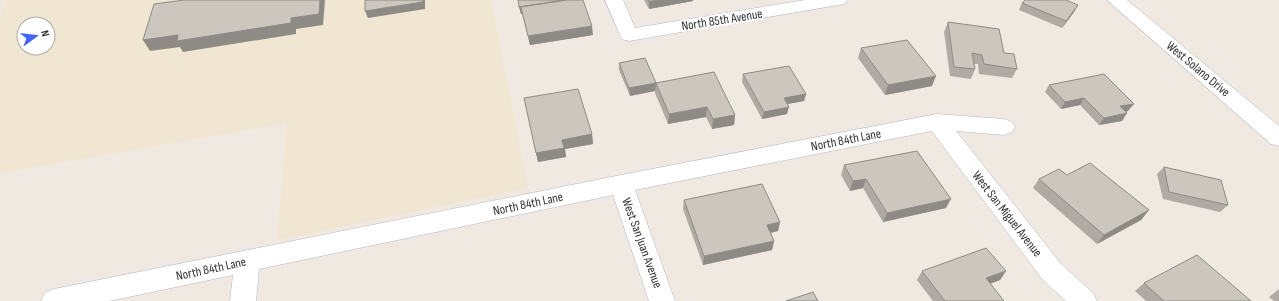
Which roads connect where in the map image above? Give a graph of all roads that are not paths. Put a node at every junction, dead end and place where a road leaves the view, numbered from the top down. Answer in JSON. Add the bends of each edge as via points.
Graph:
{"nodes":[{"id":1,"x":614,"y":0,"type":"edge"},
{"id":2,"x":838,"y":0,"type":"edge"},
{"id":3,"x":1116,"y":0,"type":"edge"},
{"id":4,"x":937,"y":122,"type":"junction"},
{"id":5,"x":1004,"y":127,"type":"dead end"},
{"id":6,"x":1279,"y":138,"type":"edge"},
{"id":7,"x":621,"y":184,"type":"junction"},
{"id":8,"x":247,"y":261,"type":"junction"},
{"id":9,"x":54,"y":301,"type":"edge"},
{"id":10,"x":243,"y":301,"type":"edge"},
{"id":11,"x":662,"y":301,"type":"edge"},
{"id":12,"x":1084,"y":301,"type":"edge"}],
"edges":[{"from":1,"to":2,"type":"street","name":"North 85th Avenue","via":[[629,35]]},
{"from":3,"to":6,"type":"street","name":"West Solano Drive"},
{"from":4,"to":5,"type":"street","name":"North 84th Lane"},
{"from":4,"to":7,"type":"street","name":"North 84th Lane"},
{"from":4,"to":12,"type":"street","name":"West San Miguel Avenue","via":[[1052,272]]},
{"from":7,"to":8,"type":"street","name":"North 84th Lane"},
{"from":7,"to":11,"type":"street","name":"West San Juan Avenue"},
{"from":8,"to":9,"type":"street","name":"North 84th Lane"},
{"from":8,"to":10,"type":"street"}]}
